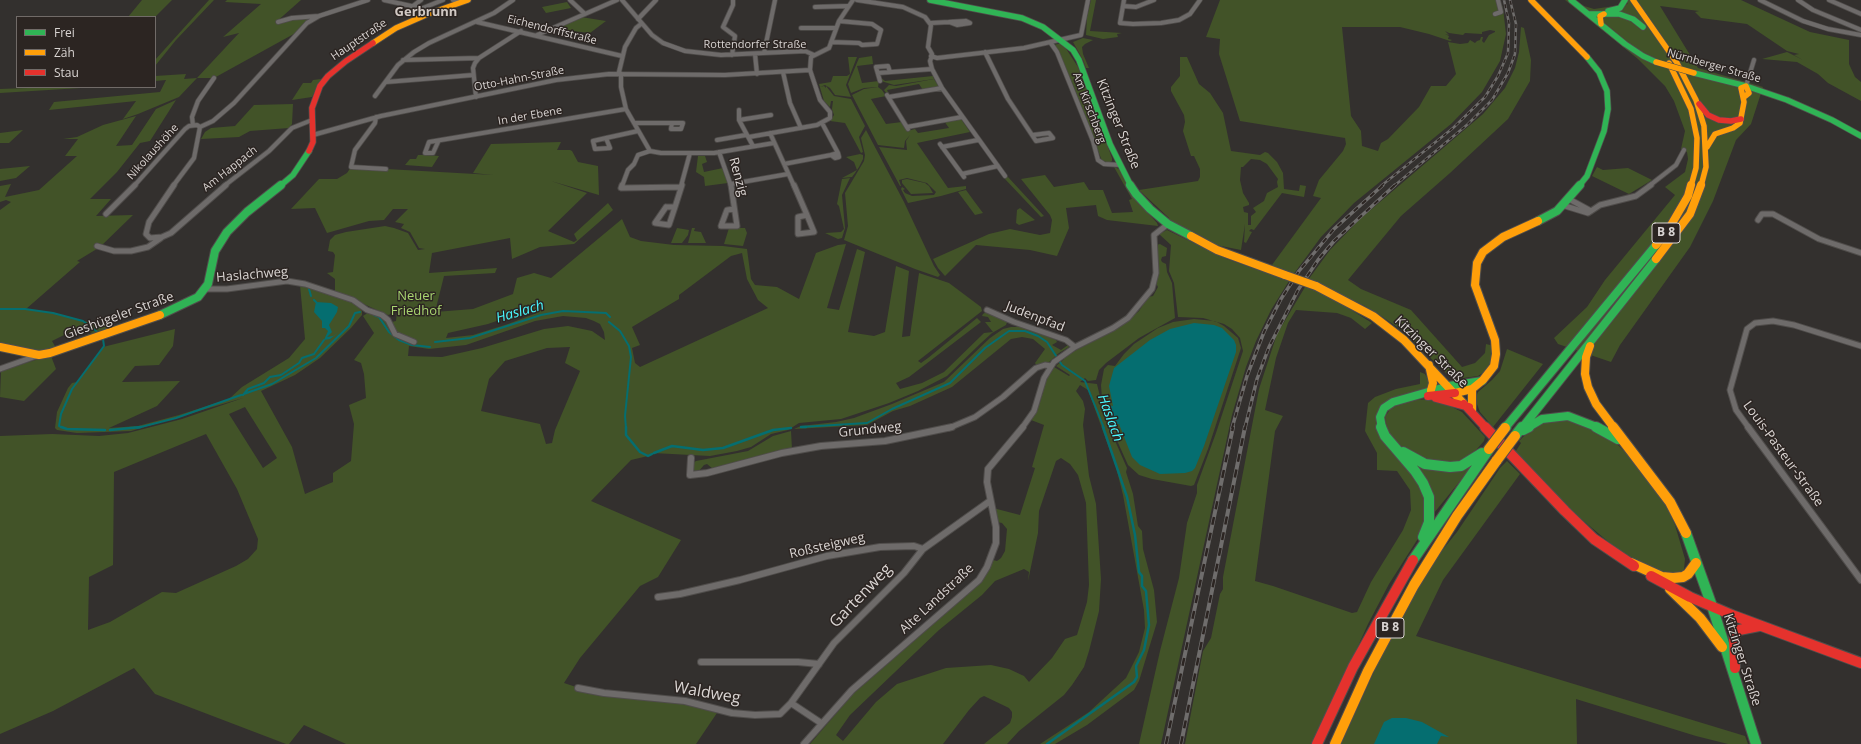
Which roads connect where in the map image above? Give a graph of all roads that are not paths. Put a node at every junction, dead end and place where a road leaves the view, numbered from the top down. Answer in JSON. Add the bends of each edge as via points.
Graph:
{"nodes":[{"id":1,"x":368,"y":0,"type":"edge"},
{"id":2,"x":384,"y":0,"type":"edge"},
{"id":3,"x":421,"y":0,"type":"edge"},
{"id":4,"x":443,"y":0,"type":"edge"},
{"id":5,"x":513,"y":0,"type":"edge"},
{"id":6,"x":570,"y":0,"type":"edge"},
{"id":7,"x":618,"y":0,"type":"edge"},
{"id":8,"x":622,"y":0,"type":"edge"},
{"id":9,"x":656,"y":0,"type":"edge"},
{"id":10,"x":733,"y":0,"type":"edge"},
{"id":11,"x":776,"y":0,"type":"edge"},
{"id":12,"x":853,"y":0,"type":"edge"},
{"id":13,"x":857,"y":0,"type":"edge"},
{"id":14,"x":930,"y":0,"type":"edge"},
{"id":15,"x":1088,"y":0,"type":"edge"},
{"id":16,"x":1124,"y":0,"type":"edge"},
{"id":17,"x":1154,"y":0,"type":"edge"},
{"id":18,"x":1200,"y":0,"type":"edge"},
{"id":19,"x":1498,"y":0,"type":"edge"},
{"id":20,"x":1531,"y":0,"type":"edge"},
{"id":21,"x":1571,"y":0,"type":"edge"},
{"id":22,"x":1626,"y":0,"type":"edge"},
{"id":23,"x":1633,"y":0,"type":"edge"},
{"id":24,"x":1760,"y":0,"type":"edge"},
{"id":25,"x":1798,"y":0,"type":"edge"},
{"id":26,"x":1829,"y":0,"type":"edge"},
{"id":27,"x":460,"y":1,"type":"edge"},
{"id":28,"x":413,"y":6,"type":"junction"},
{"id":29,"x":848,"y":6,"type":"junction"},
{"id":30,"x":1123,"y":6,"type":"junction"},
{"id":31,"x":815,"y":7,"type":"dead end"},
{"id":32,"x":423,"y":9,"type":"junction"},
{"id":33,"x":434,"y":12,"type":"junction"},
{"id":34,"x":1587,"y":13,"type":"junction"},
{"id":35,"x":585,"y":14,"type":"junction"},
{"id":36,"x":1495,"y":14,"type":"dead end"},
{"id":37,"x":1604,"y":14,"type":"junction"},
{"id":38,"x":1861,"y":14,"type":"edge"},
{"id":39,"x":319,"y":16,"type":"junction"},
{"id":40,"x":638,"y":19,"type":"junction"},
{"id":41,"x":839,"y":21,"type":"junction"},
{"id":42,"x":278,"y":22,"type":"dead end"},
{"id":43,"x":477,"y":22,"type":"junction"},
{"id":44,"x":949,"y":22,"type":"junction"},
{"id":45,"x":931,"y":23,"type":"junction"},
{"id":46,"x":641,"y":24,"type":"junction"},
{"id":47,"x":1601,"y":24,"type":"junction"},
{"id":48,"x":1643,"y":27,"type":"junction"},
{"id":49,"x":801,"y":28,"type":"dead end"},
{"id":50,"x":836,"y":28,"type":"junction"},
{"id":51,"x":1861,"y":30,"type":"edge"},
{"id":52,"x":521,"y":31,"type":"junction"},
{"id":53,"x":538,"y":35,"type":"junction"},
{"id":54,"x":1861,"y":35,"type":"edge"},
{"id":55,"x":1062,"y":40,"type":"junction"},
{"id":56,"x":831,"y":42,"type":"junction"},
{"id":57,"x":1050,"y":42,"type":"junction"},
{"id":58,"x":985,"y":52,"type":"junction"},
{"id":59,"x":764,"y":53,"type":"junction"},
{"id":60,"x":755,"y":54,"type":"junction"},
{"id":61,"x":732,"y":55,"type":"junction"},
{"id":62,"x":814,"y":55,"type":"junction"},
{"id":63,"x":936,"y":55,"type":"junction"},
{"id":64,"x":622,"y":56,"type":"junction"},
{"id":65,"x":479,"y":58,"type":"junction"},
{"id":66,"x":403,"y":60,"type":"junction"},
{"id":67,"x":1754,"y":60,"type":"dead end"},
{"id":68,"x":932,"y":67,"type":"junction"},
{"id":69,"x":809,"y":70,"type":"junction"},
{"id":70,"x":783,"y":72,"type":"junction"},
{"id":71,"x":890,"y":72,"type":"junction"},
{"id":72,"x":878,"y":73,"type":"junction"},
{"id":73,"x":621,"y":74,"type":"junction"},
{"id":74,"x":757,"y":74,"type":"junction"},
{"id":75,"x":473,"y":75,"type":"junction"},
{"id":76,"x":214,"y":78,"type":"dead end"},
{"id":77,"x":880,"y":81,"type":"dead end"},
{"id":78,"x":386,"y":82,"type":"junction"},
{"id":79,"x":1746,"y":86,"type":"junction"},
{"id":80,"x":942,"y":88,"type":"junction"},
{"id":81,"x":375,"y":96,"type":"dead end"},
{"id":82,"x":476,"y":97,"type":"junction"},
{"id":83,"x":1696,"y":100,"type":"junction"},
{"id":84,"x":626,"y":109,"type":"junction"},
{"id":85,"x":739,"y":110,"type":"dead end"},
{"id":86,"x":771,"y":115,"type":"dead end"},
{"id":87,"x":376,"y":117,"type":"junction"},
{"id":88,"x":962,"y":117,"type":"junction"},
{"id":89,"x":1741,"y":118,"type":"junction"},
{"id":90,"x":312,"y":120,"type":"junction"},
{"id":91,"x":739,"y":120,"type":"junction"},
{"id":92,"x":634,"y":123,"type":"junction"},
{"id":93,"x":672,"y":123,"type":"dead end"},
{"id":94,"x":822,"y":123,"type":"junction"},
{"id":95,"x":193,"y":125,"type":"junction"},
{"id":96,"x":200,"y":127,"type":"junction"},
{"id":97,"x":801,"y":128,"type":"junction"},
{"id":98,"x":638,"y":131,"type":"junction"},
{"id":99,"x":770,"y":133,"type":"junction"},
{"id":100,"x":313,"y":135,"type":"junction"},
{"id":101,"x":1033,"y":135,"type":"dead end"},
{"id":102,"x":747,"y":136,"type":"junction"},
{"id":103,"x":1861,"y":136,"type":"edge"},
{"id":104,"x":606,"y":138,"type":"dead end"},
{"id":105,"x":717,"y":140,"type":"dead end"},
{"id":106,"x":978,"y":140,"type":"junction"},
{"id":107,"x":438,"y":142,"type":"dead end"},
{"id":108,"x":774,"y":143,"type":"junction"},
{"id":109,"x":753,"y":146,"type":"junction"},
{"id":110,"x":1706,"y":149,"type":"junction"},
{"id":111,"x":1684,"y":150,"type":"dead end"},
{"id":112,"x":650,"y":151,"type":"junction"},
{"id":113,"x":719,"y":152,"type":"junction"},
{"id":114,"x":690,"y":153,"type":"junction"},
{"id":115,"x":784,"y":164,"type":"junction"},
{"id":116,"x":1120,"y":165,"type":"junction"},
{"id":117,"x":998,"y":166,"type":"junction"},
{"id":118,"x":386,"y":168,"type":"dead end"},
{"id":119,"x":788,"y":174,"type":"junction"},
{"id":120,"x":1005,"y":176,"type":"dead end"},
{"id":121,"x":731,"y":184,"type":"junction"},
{"id":122,"x":680,"y":187,"type":"junction"},
{"id":123,"x":1569,"y":199,"type":"junction"},
{"id":124,"x":1562,"y":206,"type":"junction"},
{"id":125,"x":675,"y":207,"type":"junction"},
{"id":126,"x":734,"y":209,"type":"junction"},
{"id":127,"x":1590,"y":212,"type":"junction"},
{"id":128,"x":106,"y":214,"type":"dead end"},
{"id":129,"x":807,"y":215,"type":"junction"},
{"id":130,"x":1758,"y":220,"type":"dead end"},
{"id":131,"x":1165,"y":222,"type":"junction"},
{"id":132,"x":162,"y":237,"type":"junction"},
{"id":133,"x":97,"y":246,"type":"dead end"},
{"id":134,"x":1861,"y":253,"type":"edge"},
{"id":135,"x":205,"y":289,"type":"junction"},
{"id":136,"x":987,"y":310,"type":"dead end"},
{"id":137,"x":1593,"y":338,"type":"junction"},
{"id":138,"x":414,"y":342,"type":"dead end"},
{"id":139,"x":1861,"y":346,"type":"edge"},
{"id":140,"x":0,"y":347,"type":"edge"},
{"id":141,"x":1075,"y":347,"type":"junction"},
{"id":142,"x":45,"y":354,"type":"junction"},
{"id":143,"x":1053,"y":364,"type":"junction"},
{"id":144,"x":1429,"y":365,"type":"junction"},
{"id":145,"x":0,"y":369,"type":"edge"},
{"id":146,"x":1483,"y":380,"type":"junction"},
{"id":147,"x":1449,"y":386,"type":"junction"},
{"id":148,"x":1472,"y":389,"type":"junction"},
{"id":149,"x":1429,"y":393,"type":"junction"},
{"id":150,"x":1455,"y":393,"type":"junction"},
{"id":151,"x":1470,"y":409,"type":"junction"},
{"id":152,"x":1515,"y":436,"type":"junction"},
{"id":153,"x":1393,"y":446,"type":"junction"},
{"id":154,"x":1627,"y":447,"type":"junction"},
{"id":155,"x":1489,"y":449,"type":"junction"},
{"id":156,"x":691,"y":458,"type":"dead end"},
{"id":157,"x":990,"y":501,"type":"junction"},
{"id":158,"x":923,"y":549,"type":"junction"},
{"id":159,"x":1419,"y":550,"type":"junction"},
{"id":160,"x":1696,"y":563,"type":"junction"},
{"id":161,"x":1631,"y":564,"type":"junction"},
{"id":162,"x":1861,"y":580,"type":"edge"},
{"id":163,"x":1663,"y":583,"type":"junction"},
{"id":164,"x":658,"y":597,"type":"dead end"},
{"id":165,"x":1712,"y":606,"type":"junction"},
{"id":166,"x":1762,"y":626,"type":"junction"},
{"id":167,"x":1727,"y":654,"type":"junction"},
{"id":168,"x":701,"y":662,"type":"dead end"},
{"id":169,"x":1861,"y":663,"type":"edge"},
{"id":170,"x":819,"y":664,"type":"junction"},
{"id":171,"x":1736,"y":681,"type":"junction"},
{"id":172,"x":578,"y":688,"type":"dead end"},
{"id":173,"x":791,"y":703,"type":"junction"},
{"id":174,"x":822,"y":723,"type":"junction"},
{"id":175,"x":804,"y":744,"type":"edge"},
{"id":176,"x":1317,"y":744,"type":"edge"},
{"id":177,"x":1335,"y":744,"type":"edge"},
{"id":178,"x":1756,"y":744,"type":"edge"}],
"edges":[{"from":1,"to":39,"type":"street"},
{"from":2,"to":28,"type":"street"},
{"from":3,"to":28,"type":"street"},
{"from":4,"to":32,"type":"street"},
{"from":5,"to":43,"type":"street"},
{"from":6,"to":35,"type":"street"},
{"from":7,"to":35,"type":"street"},
{"from":8,"to":40,"type":"street","name":"Rottendorfer Straße"},
{"from":9,"to":40,"type":"street"},
{"from":10,"to":61,"type":"street","via":[[723,27],[734,34]]},
{"from":11,"to":59,"type":"street"},
{"from":12,"to":29,"type":"street"},
{"from":13,"to":45,"type":"street","via":[[903,7],[921,14]]},
{"from":14,"to":55,"type":"main road","name":"Kitzinger Straße","via":[[1022,18],[1043,27]]},
{"from":15,"to":55,"type":"street","via":[[1081,35]]},
{"from":16,"to":30,"type":"street"},
{"from":17,"to":30,"type":"street","via":[[1136,7]]},
{"from":18,"to":30,"type":"street","via":[[1190,14],[1179,20],[1152,24],[1122,24],[1120,21]]},
{"from":19,"to":36,"type":"street","via":[[1501,12]]},
{"from":20,"to":123,"type":"main road","via":[[1585,54],[1599,72],[1607,91],[1608,109],[1602,140],[1587,176]]},
{"from":21,"to":34,"type":"main road","name":"Nürnberger Straße"},
{"from":22,"to":34,"type":"main road","via":[[1616,10]]},
{"from":22,"to":48,"type":"main road","number":"B 8"},
{"from":23,"to":83,"type":"main road","number":"B 8","via":[[1677,63]]},
{"from":24,"to":54,"type":"street","via":[[1803,21]]},
{"from":25,"to":51,"type":"street","via":[[1813,10]]},
{"from":26,"to":38,"type":"street"},
{"from":27,"to":33,"type":"main road","name":"Hauptstraße"},
{"from":28,"to":32,"type":"street"},
{"from":29,"to":31,"type":"street"},
{"from":29,"to":41,"type":"street"},
{"from":32,"to":33,"type":"street"},
{"from":33,"to":90,"type":"main road","name":"Hauptstraße","via":[[388,33],[330,74],[320,86],[315,98]]},
{"from":34,"to":37,"type":"main road"},
{"from":34,"to":47,"type":"main road","name":"Nürnberger Straße"},
{"from":35,"to":53,"type":"street"},
{"from":37,"to":47,"type":"main road","via":[[1600,16]]},
{"from":37,"to":48,"type":"main road","via":[[1626,16]]},
{"from":39,"to":42,"type":"street"},
{"from":39,"to":96,"type":"street","via":[[307,23],[234,103],[213,121]]},
{"from":40,"to":46,"type":"street","name":"Rottendorfer Straße"},
{"from":41,"to":50,"type":"street"},
{"from":41,"to":56,"type":"street","via":[[872,24],[881,30],[877,44]]},
{"from":43,"to":52,"type":"street","name":"Eichendorffstraße"},
{"from":43,"to":66,"type":"street","via":[[429,43]]},
{"from":44,"to":44,"type":"street","via":[[957,25],[970,23],[966,21]]},
{"from":44,"to":45,"type":"street"},
{"from":45,"to":63,"type":"street","via":[[928,47]]},
{"from":46,"to":61,"type":"street","name":"Rottendorfer Straße","via":[[656,39],[673,48],[699,54]]},
{"from":46,"to":64,"type":"street","via":[[624,47]]},
{"from":47,"to":79,"type":"main road","name":"Nürnberger Straße","bridge":true,"via":[[1635,51],[1656,62]]},
{"from":48,"to":155,"type":"main road","number":"B 8","bridge":true,"via":[[1675,74],[1691,109],[1698,148],[1691,188],[1667,232]]},
{"from":49,"to":50,"type":"street"},
{"from":50,"to":56,"type":"street"},
{"from":52,"to":53,"type":"street","name":"Eichendorffstraße"},
{"from":52,"to":65,"type":"street"},
{"from":53,"to":64,"type":"street","name":"Eichendorffstraße"},
{"from":55,"to":57,"type":"street"},
{"from":55,"to":116,"type":"main road","name":"Kitzinger Straße","via":[[1076,54]]},
{"from":56,"to":62,"type":"street","via":[[829,48]]},
{"from":57,"to":58,"type":"street"},
{"from":57,"to":116,"type":"street","name":"Am Kirschberg","via":[[1057,52],[1093,140],[1098,160],[1104,164]]},
{"from":58,"to":63,"type":"street"},
{"from":58,"to":101,"type":"street","via":[[1008,99]]},
{"from":59,"to":60,"type":"street","name":"Rottendorfer Straße"},
{"from":59,"to":62,"type":"street","name":"Rottendorfer Straße","via":[[805,51]]},
{"from":60,"to":61,"type":"street","name":"Rottendorfer Straße"},
{"from":60,"to":74,"type":"street"},
{"from":62,"to":69,"type":"street"},
{"from":63,"to":68,"type":"street"},
{"from":64,"to":73,"type":"street","via":[[619,72]]},
{"from":65,"to":66,"type":"street"},
{"from":65,"to":75,"type":"street","via":[[473,67]]},
{"from":66,"to":78,"type":"street"},
{"from":67,"to":79,"type":"street"},
{"from":68,"to":71,"type":"street"},
{"from":68,"to":80,"type":"street"},
{"from":69,"to":70,"type":"street","name":"Otto-Hahn-Straße"},
{"from":69,"to":94,"type":"street","via":[[820,100],[830,112],[830,118]]},
{"from":70,"to":74,"type":"street","name":"Otto-Hahn-Straße"},
{"from":70,"to":97,"type":"street","via":[[790,103]]},
{"from":71,"to":72,"type":"street"},
{"from":71,"to":72,"type":"street","via":[[888,66],[876,67]]},
{"from":72,"to":77,"type":"street"},
{"from":73,"to":74,"type":"street","name":"Otto-Hahn-Straße"},
{"from":73,"to":82,"type":"street","name":"Otto-Hahn-Straße","via":[[547,81]]},
{"from":73,"to":84,"type":"street"},
{"from":75,"to":78,"type":"street"},
{"from":75,"to":82,"type":"street"},
{"from":76,"to":95,"type":"street","name":"Nikolaushöhe","via":[[198,101],[192,117]]},
{"from":78,"to":81,"type":"street"},
{"from":79,"to":89,"type":"main road","via":[[1741,88],[1744,97]]},
{"from":79,"to":103,"type":"main road","name":"Nürnberger Straße","via":[[1811,110]]},
{"from":80,"to":88,"type":"street"},
{"from":80,"to":88,"type":"street","via":[[887,96],[907,128]]},
{"from":82,"to":87,"type":"street","name":"Otto-Hahn-Straße"},
{"from":83,"to":89,"type":"main road","via":[[1704,112],[1712,117],[1731,121]]},
{"from":83,"to":110,"type":"main road","number":"B 8","via":[[1704,126]]},
{"from":84,"to":92,"type":"street"},
{"from":84,"to":107,"type":"street","name":"In der Ebene"},
{"from":85,"to":91,"type":"street"},
{"from":86,"to":91,"type":"street"},
{"from":87,"to":100,"type":"street","name":"Otto-Hahn-Straße"},
{"from":87,"to":118,"type":"street","via":[[375,123],[355,150],[351,167]]},
{"from":88,"to":106,"type":"street"},
{"from":89,"to":110,"type":"main road","via":[[1737,126],[1712,137]]},
{"from":90,"to":100,"type":"main road"},
{"from":90,"to":132,"type":"street","name":"Am Happach","via":[[292,128],[269,151],[220,189],[171,233]]},
{"from":91,"to":102,"type":"street"},
{"from":92,"to":93,"type":"street"},
{"from":92,"to":98,"type":"street"},
{"from":94,"to":97,"type":"street"},
{"from":94,"to":115,"type":"street","via":[[838,154]]},
{"from":95,"to":96,"type":"street"},
{"from":95,"to":128,"type":"street","name":"Nikolaushöhe","via":[[185,129]]},
{"from":96,"to":132,"type":"street","via":[[193,161],[163,199],[149,222],[147,236]]},
{"from":97,"to":99,"type":"street"},
{"from":98,"to":104,"type":"street"},
{"from":98,"to":112,"type":"street"},
{"from":99,"to":102,"type":"street"},
{"from":99,"to":108,"type":"street"},
{"from":100,"to":135,"type":"main road","via":[[310,150],[299,168],[287,181],[247,212],[220,240]]},
{"from":102,"to":105,"type":"street"},
{"from":102,"to":109,"type":"street"},
{"from":106,"to":117,"type":"street"},
{"from":106,"to":117,"type":"street","via":[[941,145],[963,176]]},
{"from":108,"to":109,"type":"street"},
{"from":108,"to":115,"type":"street"},
{"from":109,"to":113,"type":"street"},
{"from":110,"to":137,"type":"main road","number":"B 8","via":[[1704,176],[1690,214]]},
{"from":111,"to":127,"type":"street","via":[[1676,165],[1636,196],[1600,205]]},
{"from":112,"to":114,"type":"street"},
{"from":112,"to":122,"type":"street","via":[[638,155],[628,170],[621,188]]},
{"from":113,"to":114,"type":"street"},
{"from":113,"to":121,"type":"street","name":"Renzig"},
{"from":114,"to":122,"type":"street"},
{"from":115,"to":119,"type":"street"},
{"from":116,"to":131,"type":"main road","name":"Kitzinger Straße","via":[[1136,194]]},
{"from":117,"to":120,"type":"street"},
{"from":119,"to":121,"type":"street"},
{"from":119,"to":129,"type":"street"},
{"from":121,"to":126,"type":"street","name":"Renzig"},
{"from":122,"to":125,"type":"street"},
{"from":123,"to":124,"type":"main road"},
{"from":123,"to":127,"type":"street"},
{"from":124,"to":127,"type":"street"},
{"from":124,"to":146,"type":"main road","via":[[1547,217],[1503,237],[1483,252],[1477,263],[1475,286],[1494,340],[1496,354],[1494,366]]},
{"from":125,"to":125,"type":"street","via":[[669,225],[655,224],[666,207]]},
{"from":126,"to":126,"type":"street","name":"Renzig","via":[[727,210],[721,226],[737,226]]},
{"from":129,"to":129,"type":"street","via":[[814,232],[798,234],[798,217]]},
{"from":130,"to":134,"type":"street","via":[[1762,214],[1773,214],[1819,239]]},
{"from":131,"to":141,"type":"street","name":"Alte Landstraße","via":[[1154,235],[1155,284],[1128,318]]},
{"from":131,"to":144,"type":"main road","name":"Kitzinger Straße","bridge":true,"via":[[1224,254],[1316,286],[1350,303],[1386,325]]},
{"from":132,"to":133,"type":"street","name":"Am Happach","via":[[148,247],[131,251],[114,251]]},
{"from":135,"to":138,"type":"street","name":"Haslachweg","via":[[296,282],[353,300],[382,315],[396,334]]},
{"from":135,"to":142,"type":"main road","name":"Gieshügeler Straße","via":[[188,304],[106,335]]},
{"from":136,"to":141,"type":"street","name":"Judenpfad","via":[[1066,340]]},
{"from":137,"to":152,"type":"main road","number":"B 8"},
{"from":137,"to":154,"type":"main road","via":[[1586,357],[1585,374],[1588,387],[1596,404]]},
{"from":139,"to":162,"type":"street","name":"Louis-Pasteur-Straße","via":[[1794,325],[1773,321],[1755,323],[1747,329],[1730,390],[1736,410]]},
{"from":140,"to":142,"type":"main road"},
{"from":141,"to":143,"type":"street","name":"Alte Landstraße"},
{"from":142,"to":145,"type":"street"},
{"from":143,"to":156,"type":"street","name":"Grundweg","via":[[1036,368],[975,417],[938,431],[884,441],[821,446],[690,475]]},
{"from":143,"to":157,"type":"street","name":"Alte Landstraße","via":[[1044,378],[1034,411],[988,469]]},
{"from":144,"to":147,"type":"main road","name":"Kitzinger Straße"},
{"from":144,"to":149,"type":"main road","via":[[1432,376]]},
{"from":146,"to":147,"type":"main road"},
{"from":146,"to":148,"type":"main road"},
{"from":147,"to":149,"type":"main road"},
{"from":147,"to":150,"type":"main road","name":"Kitzinger Straße"},
{"from":148,"to":150,"type":"main road"},
{"from":148,"to":151,"type":"main road"},
{"from":149,"to":150,"type":"main road"},
{"from":149,"to":151,"type":"main road"},
{"from":149,"to":153,"type":"main road","via":[[1404,398],[1384,408],[1380,417],[1381,426]]},
{"from":150,"to":151,"type":"main road","name":"Kitzinger Straße"},
{"from":151,"to":161,"type":"main road","name":"Kitzinger Straße","via":[[1574,520],[1603,546]]},
{"from":152,"to":154,"type":"main road","via":[[1542,418],[1568,416],[1602,428]]},
{"from":152,"to":177,"type":"main road","number":"B 8","bridge":true,"via":[[1457,516],[1414,585],[1368,671]]},
{"from":153,"to":155,"type":"main road","via":[[1425,464],[1441,467],[1462,466]]},
{"from":153,"to":159,"type":"main road","via":[[1415,471],[1429,497],[1429,522]]},
{"from":154,"to":160,"type":"main road","via":[[1657,482],[1670,502],[1682,523]]},
{"from":155,"to":159,"type":"main road","number":"B 8"},
{"from":157,"to":158,"type":"street"},
{"from":157,"to":174,"type":"street","name":"Alte Landstraße","via":[[996,527],[996,543],[979,580],[852,690]]},
{"from":158,"to":164,"type":"street","name":"Roßsteigweg","via":[[914,546],[880,547],[827,556],[740,580]]},
{"from":158,"to":170,"type":"street","name":"Gartenweg","via":[[904,573],[834,643]]},
{"from":159,"to":176,"type":"main road","number":"B 8","via":[[1353,667]]},
{"from":160,"to":161,"type":"main road","via":[[1688,574],[1673,578],[1662,577]]},
{"from":160,"to":165,"type":"main road"},
{"from":161,"to":163,"type":"main road","name":"Kitzinger Straße"},
{"from":163,"to":165,"type":"main road","name":"Kitzinger Straße"},
{"from":163,"to":167,"type":"main road","via":[[1700,618]]},
{"from":165,"to":166,"type":"main road"},
{"from":165,"to":167,"type":"main road","name":"Kitzinger Straße"},
{"from":166,"to":169,"type":"main road"},
{"from":166,"to":171,"type":"main road","via":[[1739,630],[1734,636]]},
{"from":167,"to":171,"type":"main road","name":"Kitzinger Straße"},
{"from":168,"to":170,"type":"street"},
{"from":170,"to":173,"type":"street","name":"Gartenweg"},
{"from":171,"to":178,"type":"main road","name":"Kitzinger Straße"},
{"from":172,"to":173,"type":"street","name":"Waldweg","via":[[685,701],[738,713],[780,714]]},
{"from":173,"to":174,"type":"street"},
{"from":174,"to":175,"type":"street","name":"Alte Landstraße"}]}
